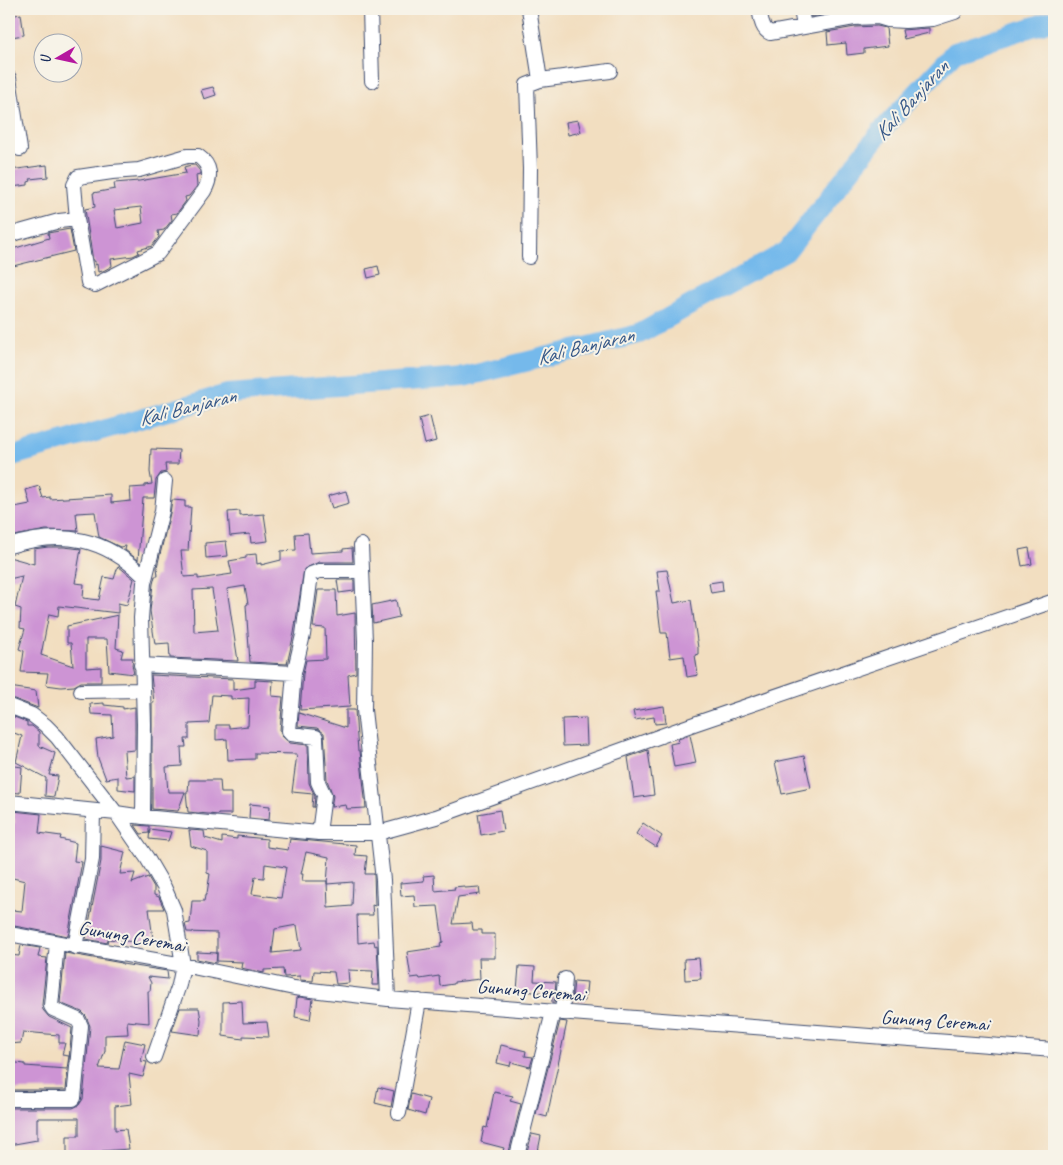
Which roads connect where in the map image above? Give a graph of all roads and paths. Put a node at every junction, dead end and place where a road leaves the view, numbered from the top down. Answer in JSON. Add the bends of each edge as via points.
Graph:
{"nodes":[{"id":1,"x":370,"y":9,"type":"edge"},
{"id":2,"x":529,"y":9,"type":"edge"},
{"id":3,"x":759,"y":9,"type":"edge"},
{"id":4,"x":801,"y":9,"type":"edge"},
{"id":5,"x":956,"y":9,"type":"edge"},
{"id":6,"x":853,"y":13,"type":"edge"},
{"id":7,"x":804,"y":27,"type":"junction"},
{"id":8,"x":610,"y":71,"type":"dead end"},
{"id":9,"x":9,"y":78,"type":"edge"},
{"id":10,"x":540,"y":80,"type":"junction"},
{"id":11,"x":372,"y":81,"type":"dead end"},
{"id":12,"x":20,"y":150,"type":"dead end"},
{"id":13,"x":77,"y":219,"type":"junction"},
{"id":14,"x":9,"y":235,"type":"edge"},
{"id":15,"x":529,"y":257,"type":"dead end"},
{"id":16,"x":165,"y":481,"type":"dead end"},
{"id":17,"x":360,"y":545,"type":"dead end"},
{"id":18,"x":9,"y":546,"type":"edge"},
{"id":19,"x":362,"y":571,"type":"junction"},
{"id":20,"x":145,"y":577,"type":"junction"},
{"id":21,"x":1054,"y":601,"type":"edge"},
{"id":22,"x":141,"y":665,"type":"junction"},
{"id":23,"x":294,"y":672,"type":"junction"},
{"id":24,"x":143,"y":690,"type":"junction"},
{"id":25,"x":81,"y":691,"type":"dead end"},
{"id":26,"x":9,"y":706,"type":"edge"},
{"id":27,"x":9,"y":802,"type":"edge"},
{"id":28,"x":107,"y":813,"type":"junction"},
{"id":29,"x":143,"y":817,"type":"junction"},
{"id":30,"x":319,"y":833,"type":"junction"},
{"id":31,"x":378,"y":833,"type":"junction"},
{"id":32,"x":9,"y":934,"type":"edge"},
{"id":33,"x":57,"y":943,"type":"junction"},
{"id":34,"x":75,"y":947,"type":"junction"},
{"id":35,"x":183,"y":965,"type":"junction"},
{"id":36,"x":566,"y":979,"type":"dead end"},
{"id":37,"x":388,"y":999,"type":"junction"},
{"id":38,"x":419,"y":1001,"type":"junction"},
{"id":39,"x":558,"y":1012,"type":"junction"},
{"id":40,"x":1054,"y":1050,"type":"edge"},
{"id":41,"x":154,"y":1057,"type":"dead end"},
{"id":42,"x":9,"y":1099,"type":"edge"},
{"id":43,"x":399,"y":1113,"type":"dead end"},
{"id":44,"x":517,"y":1156,"type":"edge"}],
"edges":[{"from":1,"to":11,"type":"street"},
{"from":2,"to":10,"type":"street"},
{"from":3,"to":7,"type":"street","via":[[766,31]]},
{"from":4,"to":7,"type":"street"},
{"from":5,"to":6,"type":"street","via":[[933,19],[905,21]]},
{"from":6,"to":7,"type":"street"},
{"from":8,"to":10,"type":"street"},
{"from":9,"to":12,"type":"street"},
{"from":10,"to":15,"type":"street","via":[[528,83],[526,87],[530,169]]},
{"from":13,"to":13,"type":"street","via":[[88,282],[95,284],[162,250],[208,184],[207,164],[198,156],[187,156],[139,170],[78,177],[74,185]]},
{"from":13,"to":14,"type":"street"},
{"from":16,"to":20,"type":"street","via":[[162,510]]},
{"from":17,"to":19,"type":"street"},
{"from":18,"to":20,"type":"street","via":[[33,540],[93,542],[116,553]]},
{"from":19,"to":23,"type":"street","via":[[319,571],[311,574],[303,635]]},
{"from":19,"to":31,"type":"street","via":[[366,642],[364,710]]},
{"from":20,"to":22,"type":"street"},
{"from":21,"to":31,"type":"street","via":[[436,816]]},
{"from":22,"to":23,"type":"street"},
{"from":22,"to":24,"type":"street"},
{"from":23,"to":30,"type":"street","via":[[289,730],[291,734],[316,737],[318,782],[324,795]]},
{"from":24,"to":25,"type":"street"},
{"from":24,"to":29,"type":"street"},
{"from":26,"to":28,"type":"street","via":[[45,724]]},
{"from":27,"to":28,"type":"street"},
{"from":28,"to":29,"type":"street"},
{"from":28,"to":34,"type":"street","via":[[92,859]]},
{"from":28,"to":35,"type":"street","via":[[147,858],[164,887],[174,910]]},
{"from":29,"to":30,"type":"street"},
{"from":30,"to":31,"type":"street"},
{"from":31,"to":37,"type":"street"},
{"from":32,"to":33,"type":"street","name":"Gunung Ceremai"},
{"from":33,"to":34,"type":"street","name":"Gunung Ceremai"},
{"from":33,"to":42,"type":"street","via":[[51,1006],[80,1023],[74,1098]]},
{"from":34,"to":35,"type":"street","name":"Gunung Ceremai"},
{"from":35,"to":37,"type":"street","name":"Gunung Ceremai","via":[[294,988]]},
{"from":35,"to":41,"type":"street"},
{"from":36,"to":39,"type":"street"},
{"from":37,"to":38,"type":"street","name":"Gunung Ceremai"},
{"from":38,"to":39,"type":"street","name":"Gunung Ceremai"},
{"from":38,"to":43,"type":"street"},
{"from":39,"to":40,"type":"street","name":"Gunung Ceremai"},
{"from":39,"to":44,"type":"street"}]}
